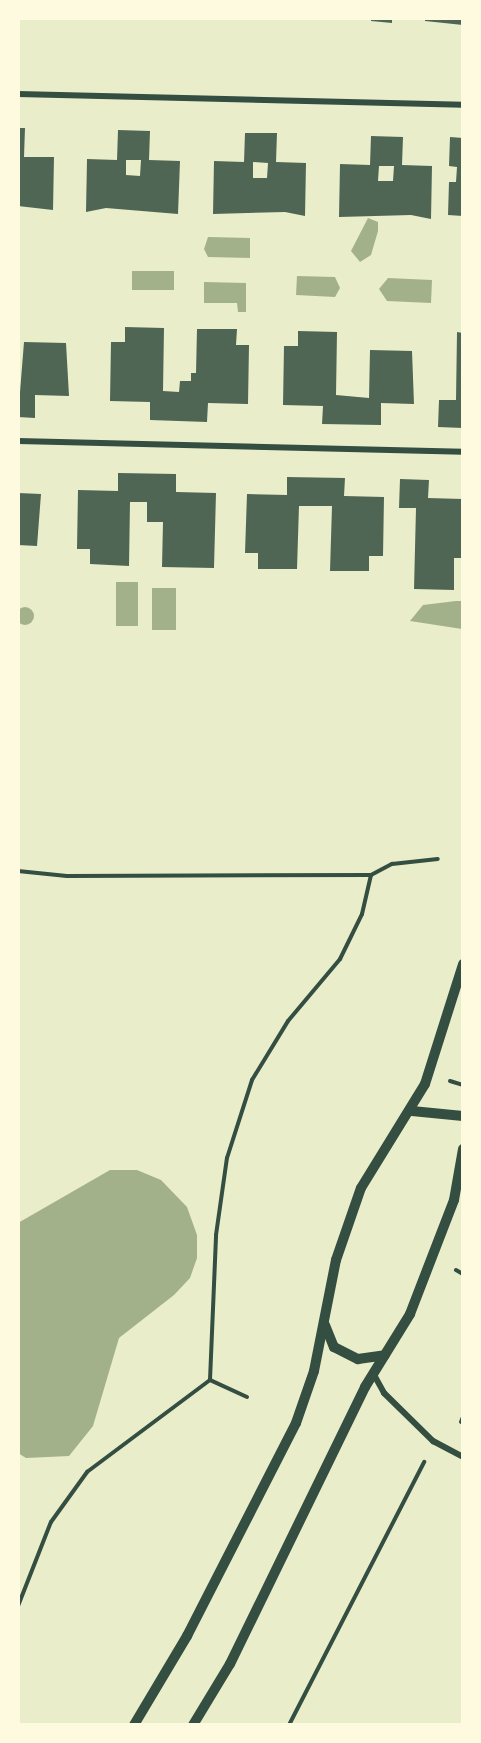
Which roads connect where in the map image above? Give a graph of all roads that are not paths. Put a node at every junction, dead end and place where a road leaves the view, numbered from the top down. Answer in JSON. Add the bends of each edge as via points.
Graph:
{"nodes":[{"id":1,"x":18,"y":94,"type":"edge"},
{"id":2,"x":463,"y":105,"type":"edge"},
{"id":3,"x":18,"y":441,"type":"edge"},
{"id":4,"x":463,"y":452,"type":"edge"},
{"id":5,"x":463,"y":964,"type":"edge"},
{"id":6,"x":412,"y":1111,"type":"junction"},
{"id":7,"x":463,"y":1116,"type":"edge"},
{"id":8,"x":462,"y":1153,"type":"edge"},
{"id":9,"x":325,"y":1325,"type":"junction"},
{"id":10,"x":385,"y":1355,"type":"junction"},
{"id":11,"x":374,"y":1373,"type":"junction"},
{"id":12,"x":463,"y":1457,"type":"edge"},
{"id":13,"x":134,"y":1725,"type":"edge"},
{"id":14,"x":194,"y":1725,"type":"edge"}],
"edges":[{"from":1,"to":2,"type":"street"},
{"from":3,"to":4,"type":"street"},
{"from":5,"to":6,"type":"street","via":[[428,1076]]},
{"from":6,"to":7,"type":"street"},
{"from":6,"to":9,"type":"street","via":[[361,1188],[336,1260]]},
{"from":8,"to":10,"type":"street","via":[[434,1259]]},
{"from":9,"to":10,"type":"street","via":[[334,1347],[358,1359]]},
{"from":9,"to":13,"type":"street","via":[[296,1423],[187,1636]]},
{"from":10,"to":11,"type":"street"},
{"from":11,"to":12,"type":"street","via":[[384,1393],[433,1441]]},
{"from":11,"to":14,"type":"street","via":[[230,1664]]}]}
